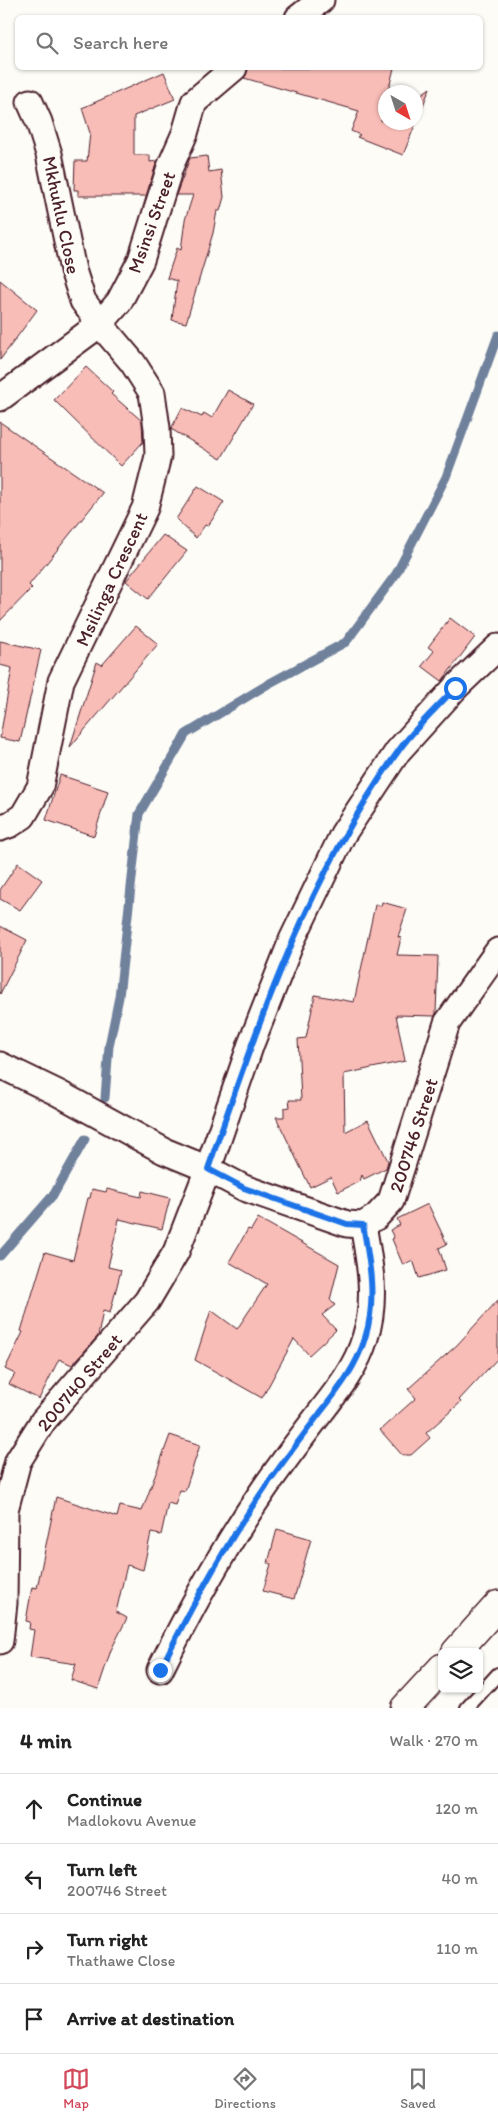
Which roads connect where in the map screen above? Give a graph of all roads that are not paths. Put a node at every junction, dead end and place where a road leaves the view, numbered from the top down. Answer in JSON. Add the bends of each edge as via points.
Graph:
{"nodes":[{"id":1,"x":320,"y":0,"type":"edge"},
{"id":2,"x":302,"y":15,"type":"edge"},
{"id":3,"x":232,"y":70,"type":"edge"},
{"id":4,"x":30,"y":102,"type":"dead end"},
{"id":5,"x":100,"y":324,"type":"junction"},
{"id":6,"x":0,"y":398,"type":"edge"},
{"id":7,"x":498,"y":647,"type":"edge"},
{"id":8,"x":0,"y":828,"type":"edge"},
{"id":9,"x":498,"y":950,"type":"edge"},
{"id":10,"x":0,"y":1065,"type":"edge"},
{"id":11,"x":208,"y":1169,"type":"junction"},
{"id":12,"x":363,"y":1225,"type":"junction"},
{"id":13,"x":498,"y":1605,"type":"edge"},
{"id":14,"x":0,"y":1641,"type":"edge"},
{"id":15,"x":460,"y":1648,"type":"edge"},
{"id":16,"x":160,"y":1670,"type":"dead end"},
{"id":17,"x":438,"y":1672,"type":"edge"},
{"id":18,"x":498,"y":1674,"type":"edge"},
{"id":19,"x":405,"y":1708,"type":"edge"},
{"id":20,"x":467,"y":1708,"type":"edge"}],
"edges":[{"from":1,"to":2,"type":"street"},
{"from":3,"to":5,"type":"street","name":"Msinsi Street","via":[[194,102],[140,260],[119,302]]},
{"from":4,"to":5,"type":"street","name":"Mkhuhlu Close","via":[[49,154],[73,270],[83,301]]},
{"from":5,"to":6,"type":"street","name":"Msinsi Street"},
{"from":5,"to":8,"type":"street","name":"Msilinga Crescent","via":[[133,363],[152,393],[158,456],[145,508],[62,681],[40,787],[23,816]]},
{"from":7,"to":11,"type":"street","name":"200740 Street","via":[[455,688],[398,751],[344,834],[292,940],[251,1044]]},
{"from":9,"to":12,"type":"street","name":"200746 Street","via":[[447,1023],[391,1201]]},
{"from":10,"to":11,"type":"street","via":[[164,1151]]},
{"from":11,"to":12,"type":"street","via":[[244,1188],[347,1224]]},
{"from":11,"to":14,"type":"street","name":"200740 Street","via":[[176,1252],[147,1301],[43,1421],[18,1461],[5,1510],[4,1603]]},
{"from":12,"to":16,"type":"street","via":[[371,1272],[371,1308],[365,1339],[346,1380],[264,1488],[228,1543],[190,1607]]},
{"from":13,"to":15,"type":"main road"},
{"from":17,"to":19,"type":"main road"},
{"from":18,"to":20,"type":"lane"}]}
